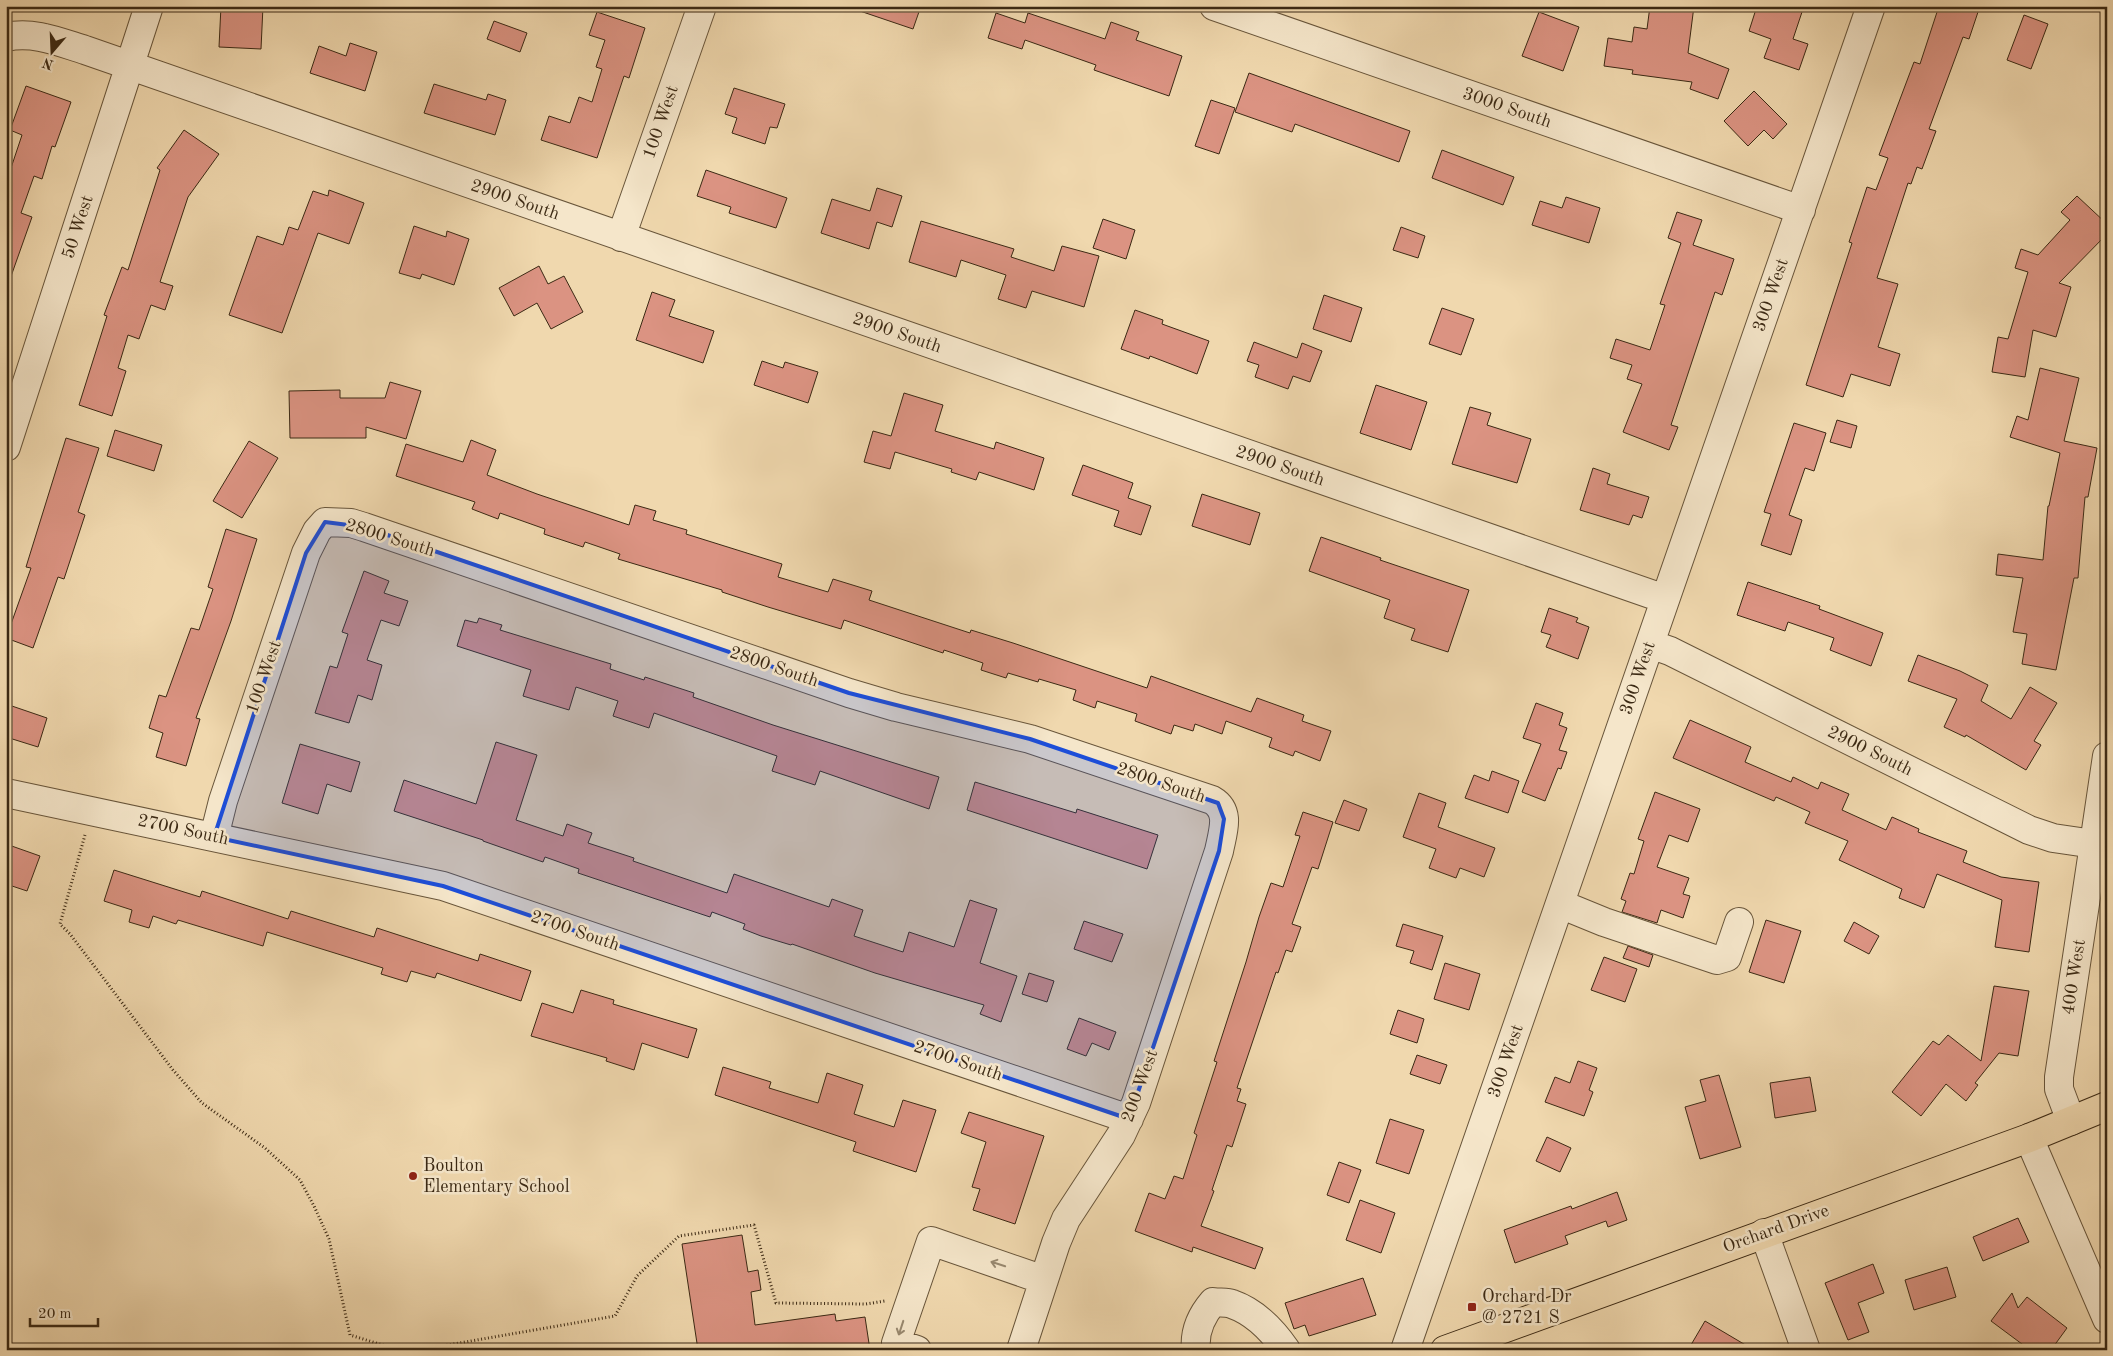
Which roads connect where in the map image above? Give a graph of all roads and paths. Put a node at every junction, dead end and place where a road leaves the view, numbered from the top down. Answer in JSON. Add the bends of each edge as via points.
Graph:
{"nodes":[{"id":1,"x":148,"y":6,"type":"edge"},
{"id":2,"x":702,"y":6,"type":"edge"},
{"id":3,"x":1214,"y":6,"type":"edge"},
{"id":4,"x":1871,"y":6,"type":"edge"},
{"id":5,"x":6,"y":37,"type":"edge"},
{"id":6,"x":129,"y":67,"type":"junction"},
{"id":7,"x":1801,"y":210,"type":"junction"},
{"id":8,"x":620,"y":237,"type":"junction"},
{"id":9,"x":6,"y":447,"type":"edge"},
{"id":10,"x":325,"y":522,"type":"joint"},
{"id":11,"x":1665,"y":599,"type":"junction"},
{"id":12,"x":1650,"y":644,"type":"junction"},
{"id":13,"x":2107,"y":756,"type":"edge"},
{"id":14,"x":6,"y":793,"type":"edge"},
{"id":15,"x":1223,"y":808,"type":"joint"},
{"id":16,"x":86,"y":832,"type":"dead end"},
{"id":17,"x":214,"y":837,"type":"junction"},
{"id":18,"x":2101,"y":842,"type":"edge"},
{"id":19,"x":1560,"y":904,"type":"junction"},
{"id":20,"x":1739,"y":922,"type":"dead end"},
{"id":21,"x":2107,"y":1106,"type":"edge"},
{"id":22,"x":1129,"y":1119,"type":"junction"},
{"id":23,"x":2070,"y":1121,"type":"junction"},
{"id":24,"x":2029,"y":1138,"type":"junction"},
{"id":25,"x":1764,"y":1233,"type":"junction"},
{"id":26,"x":1044,"y":1280,"type":"junction"},
{"id":27,"x":886,"y":1301,"type":"dead end"},
{"id":28,"x":2107,"y":1319,"type":"edge"},
{"id":29,"x":399,"y":1350,"type":"edge"},
{"id":30,"x":419,"y":1350,"type":"edge"},
{"id":31,"x":917,"y":1350,"type":"edge"},
{"id":32,"x":1021,"y":1350,"type":"edge"},
{"id":33,"x":1196,"y":1350,"type":"edge"},
{"id":34,"x":1286,"y":1350,"type":"edge"},
{"id":35,"x":1405,"y":1350,"type":"edge"},
{"id":36,"x":1445,"y":1350,"type":"edge"},
{"id":37,"x":1806,"y":1350,"type":"edge"}],
"edges":[{"from":1,"to":6,"type":"street","name":"50 West"},
{"from":2,"to":8,"type":"street","name":"100 West"},
{"from":3,"to":7,"type":"street","name":"3000 South"},
{"from":4,"to":7,"type":"street","name":"300 West"},
{"from":5,"to":6,"type":"street","name":"2900 South","via":[[40,36]]},
{"from":6,"to":8,"type":"street","name":"2900 South"},
{"from":6,"to":9,"type":"street","name":"50 West"},
{"from":7,"to":11,"type":"street","name":"300 West"},
{"from":8,"to":11,"type":"street","name":"2900 South"},
{"from":10,"to":15,"type":"street","name":"2800 South","via":[[364,527],[888,705],[1030,739],[1212,800]]},
{"from":10,"to":17,"type":"street","name":"100 West","via":[[306,552],[222,801]]},
{"from":11,"to":12,"type":"street","name":"300 West"},
{"from":12,"to":18,"type":"street","name":"2900 South","via":[[1670,651],[2029,830],[2053,838]]},
{"from":12,"to":19,"type":"street","name":"300 West"},
{"from":13,"to":18,"type":"street","name":"400 West"},
{"from":14,"to":17,"type":"street","name":"2700 South"},
{"from":15,"to":22,"type":"street","name":"200 West","via":[[1219,851]]},
{"from":16,"to":29,"type":"path","via":[[60,924],[202,1103],[265,1148],[300,1180],[328,1239],[350,1334]]},
{"from":17,"to":22,"type":"street","name":"2700 South","via":[[443,886]]},
{"from":18,"to":23,"type":"street","name":"400 West","via":[[2059,1077],[2059,1090]]},
{"from":19,"to":20,"type":"street","via":[[1717,960],[1727,957]]},
{"from":19,"to":35,"type":"street","name":"300 West"},
{"from":21,"to":23,"type":"main road","name":"Orchard Drive"},
{"from":22,"to":26,"type":"street","name":"200 West","via":[[1066,1219]]},
{"from":23,"to":24,"type":"main road","name":"Orchard Drive"},
{"from":24,"to":25,"type":"main road","name":"Orchard Drive"},
{"from":24,"to":28,"type":"street"},
{"from":25,"to":36,"type":"main road","name":"Orchard Drive"},
{"from":25,"to":37,"type":"street"},
{"from":26,"to":31,"type":"street","one_way":true,"via":[[930,1241],[896,1343]]},
{"from":26,"to":32,"type":"street","name":"200 West"},
{"from":27,"to":30,"type":"path","via":[[866,1304],[776,1303],[754,1224],[679,1236],[637,1276],[615,1316]]},
{"from":33,"to":34,"type":"street","via":[[1195,1337],[1204,1312],[1213,1302],[1231,1303],[1250,1313],[1273,1332]]}]}
